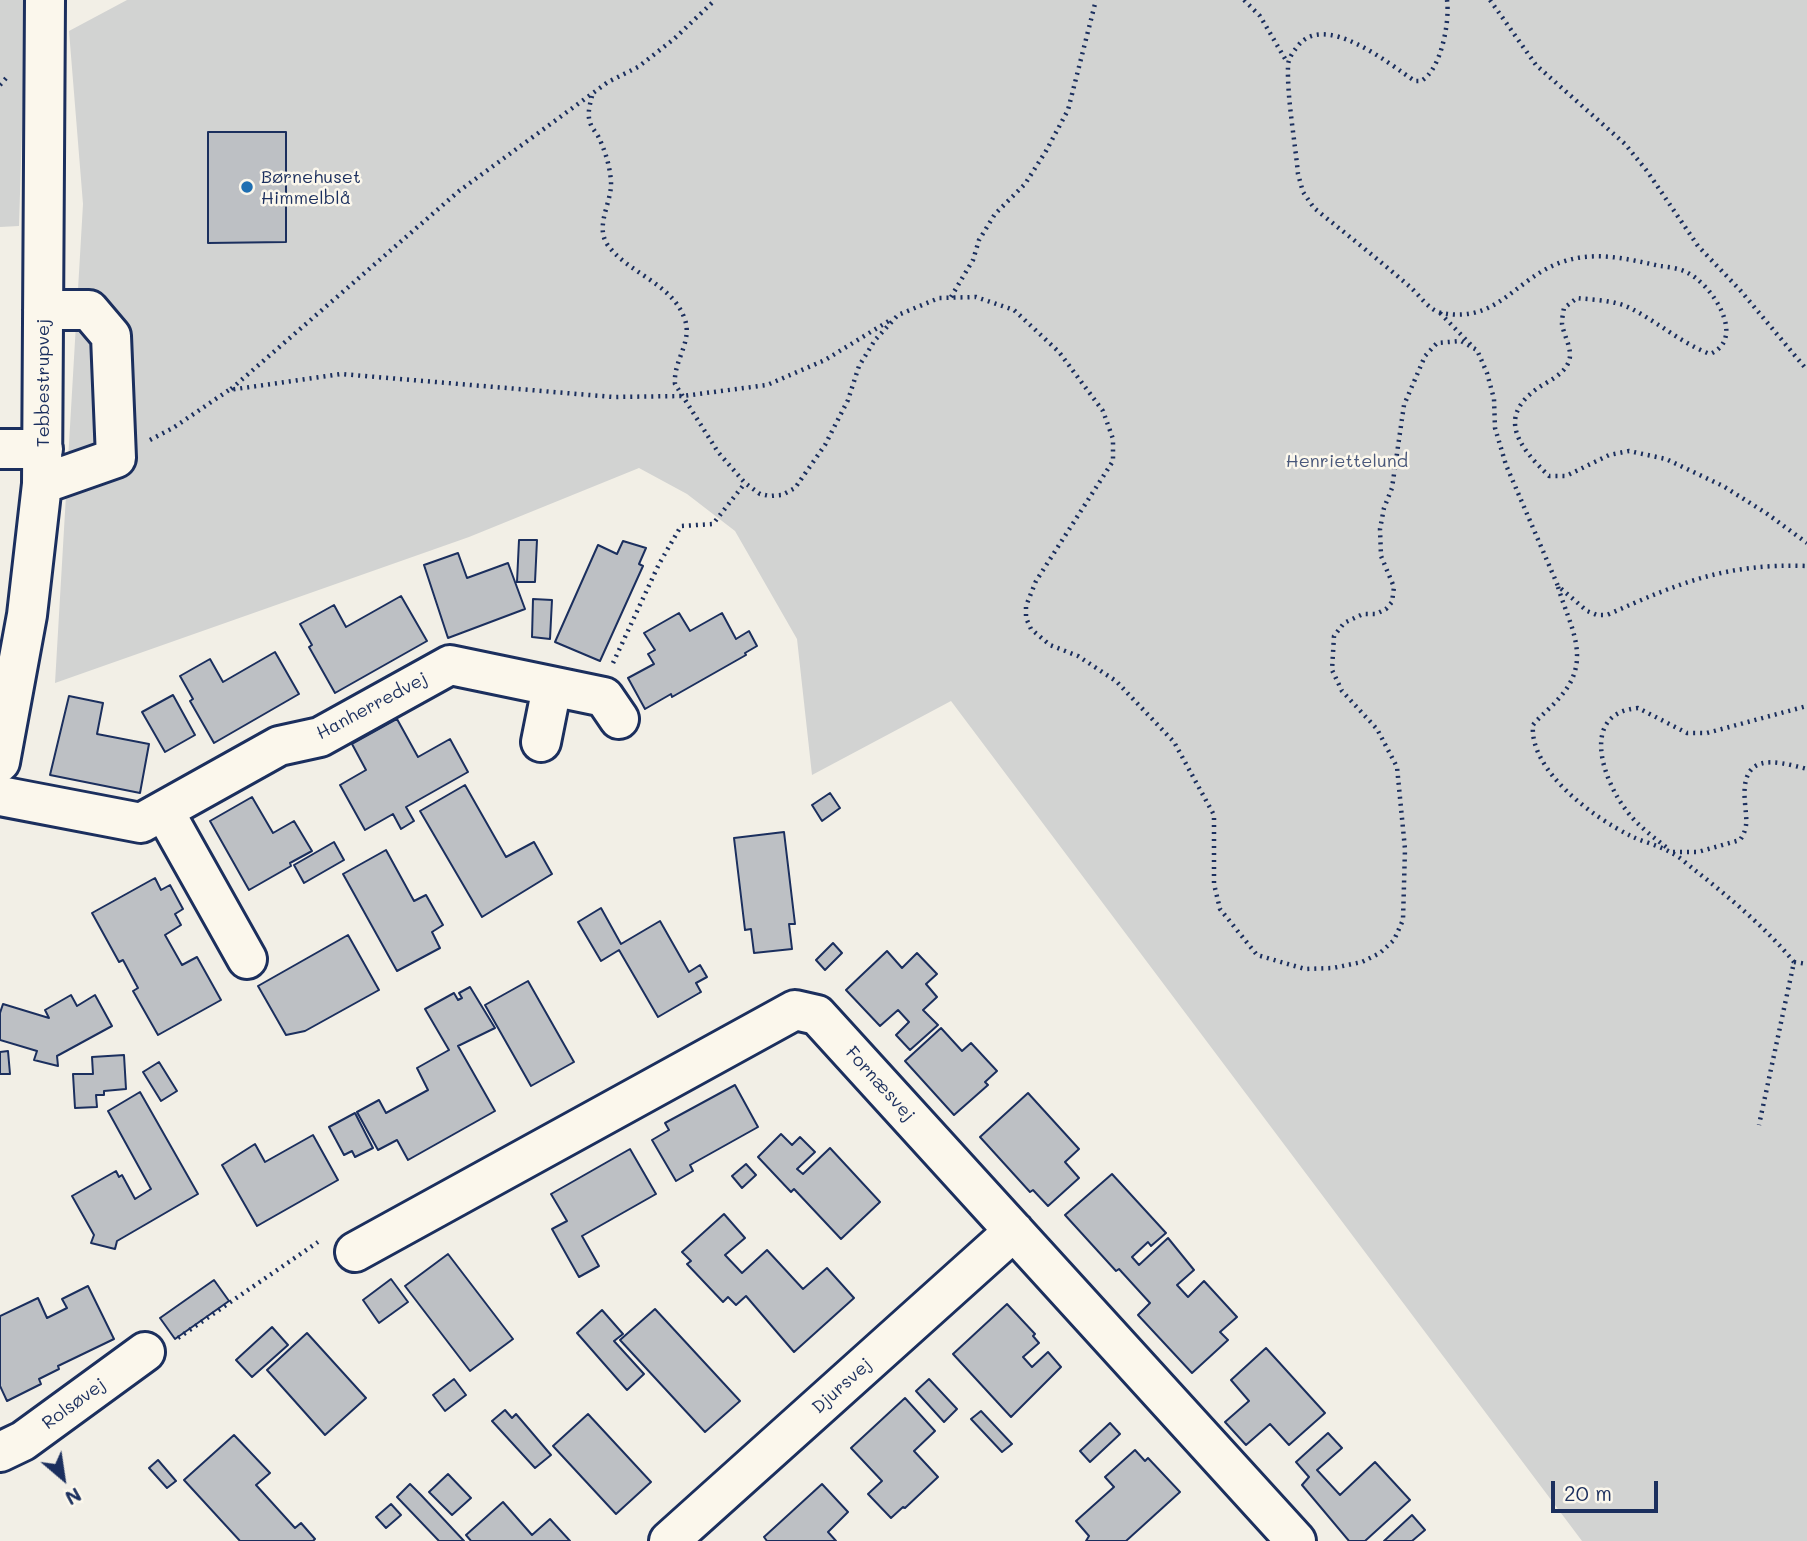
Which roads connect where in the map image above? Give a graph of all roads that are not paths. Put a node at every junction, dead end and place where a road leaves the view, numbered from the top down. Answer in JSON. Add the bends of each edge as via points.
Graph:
{"nodes":[{"id":1,"x":45,"y":0,"type":"edge"},
{"id":2,"x":57,"y":310,"type":"junction"},
{"id":3,"x":0,"y":449,"type":"edge"},
{"id":4,"x":43,"y":466,"type":"junction"},
{"id":5,"x":552,"y":687,"type":"junction"},
{"id":6,"x":609,"y":707,"type":"road end"},
{"id":7,"x":541,"y":742,"type":"dead end"},
{"id":8,"x":0,"y":762,"type":"edge"},
{"id":9,"x":0,"y":796,"type":"edge"},
{"id":10,"x":164,"y":811,"type":"junction"},
{"id":11,"x":247,"y":959,"type":"dead end"},
{"id":12,"x":1014,"y":1231,"type":"junction"},
{"id":13,"x":355,"y":1252,"type":"road end"},
{"id":14,"x":145,"y":1352,"type":"road end"},
{"id":15,"x":0,"y":1452,"type":"edge"},
{"id":16,"x":690,"y":1534,"type":"edge"},
{"id":17,"x":1296,"y":1541,"type":"edge"}],
"edges":[{"from":1,"to":2,"type":"street","name":"Tebbestrupvej"},
{"from":2,"to":4,"type":"street","name":"Tebbestrupvej"},
{"from":2,"to":4,"type":"street","via":[[89,310],[111,337],[116,458]]},
{"from":3,"to":4,"type":"street"},
{"from":4,"to":8,"type":"street","name":"Tebbestrupvej","via":[[27,615]]},
{"from":5,"to":6,"type":"street","name":"Hanherredvej"},
{"from":5,"to":7,"type":"street"},
{"from":5,"to":10,"type":"street","name":"Hanherredvej","via":[[450,665],[320,737],[279,746]]},
{"from":9,"to":10,"type":"street","name":"Hanherredvej","via":[[141,823]]},
{"from":10,"to":11,"type":"street"},
{"from":12,"to":13,"type":"street","name":"Fornæsvej","via":[[817,1015],[796,1010]]},
{"from":12,"to":16,"type":"street","name":"Djursvej"},
{"from":12,"to":17,"type":"street","name":"Fornæsvej"},
{"from":14,"to":15,"type":"street","name":"Rolsøvej","via":[[23,1441]]}]}
